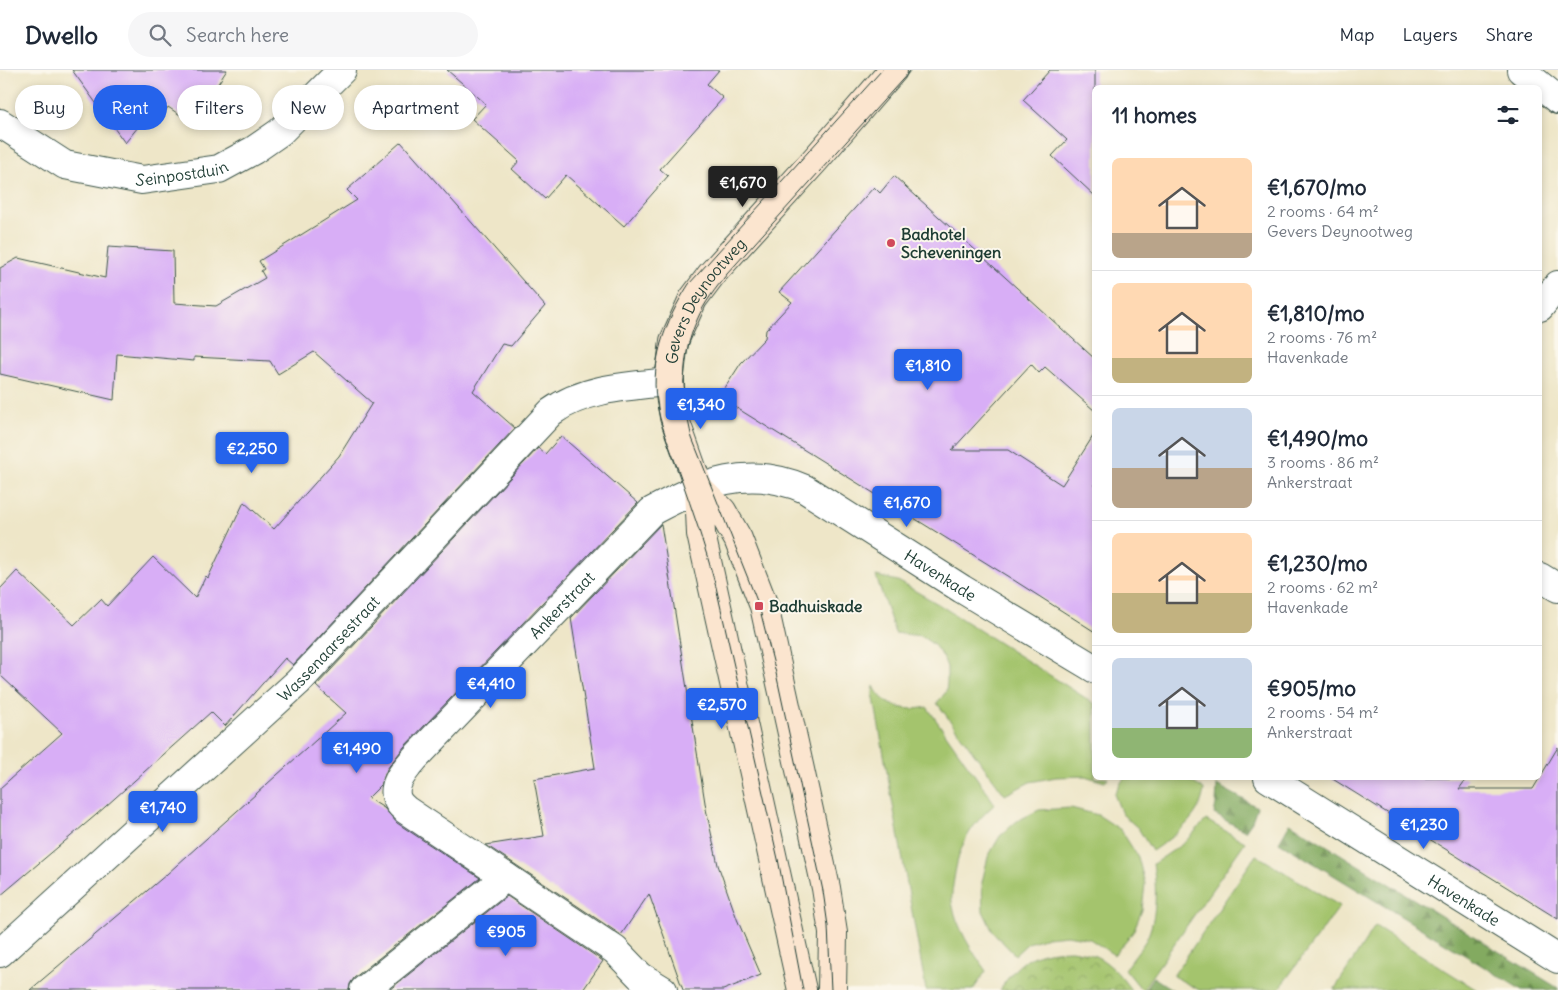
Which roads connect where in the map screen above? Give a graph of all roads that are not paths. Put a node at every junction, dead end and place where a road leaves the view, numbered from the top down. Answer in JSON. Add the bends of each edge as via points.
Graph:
{"nodes":[{"id":1,"x":342,"y":70,"type":"edge"},
{"id":2,"x":1522,"y":70,"type":"edge"},
{"id":3,"x":890,"y":71,"type":"edge"},
{"id":4,"x":1540,"y":85,"type":"edge"},
{"id":5,"x":1542,"y":87,"type":"edge"},
{"id":6,"x":1558,"y":100,"type":"edge"},
{"id":7,"x":0,"y":123,"type":"edge"},
{"id":8,"x":1558,"y":285,"type":"edge"},
{"id":9,"x":1542,"y":305,"type":"edge"},
{"id":10,"x":669,"y":382,"type":"junction"},
{"id":11,"x":699,"y":488,"type":"junction"},
{"id":12,"x":1542,"y":578,"type":"edge"},
{"id":13,"x":1558,"y":588,"type":"edge"},
{"id":14,"x":1092,"y":667,"type":"edge"},
{"id":15,"x":1271,"y":780,"type":"edge"},
{"id":16,"x":506,"y":877,"type":"junction"},
{"id":17,"x":0,"y":953,"type":"edge"},
{"id":18,"x":1558,"y":959,"type":"edge"},
{"id":19,"x":364,"y":990,"type":"edge"},
{"id":20,"x":663,"y":990,"type":"edge"},
{"id":21,"x":802,"y":990,"type":"edge"},
{"id":22,"x":832,"y":990,"type":"edge"}],
"edges":[{"from":1,"to":7,"type":"street","name":"Seinpostduin","via":[[280,132],[219,169],[142,180],[65,165]]},
{"from":2,"to":4,"type":"street"},
{"from":3,"to":10,"type":"main road","name":"Gevers Deynootweg","via":[[698,293],[674,341]]},
{"from":5,"to":6,"type":"street"},
{"from":8,"to":9,"type":"street"},
{"from":10,"to":11,"type":"main road","via":[[674,417]]},
{"from":10,"to":17,"type":"street","name":"Wassenaarsestraat","via":[[580,396],[551,412],[298,682]]},
{"from":11,"to":14,"type":"street","name":"Havenkade","via":[[747,476],[787,481],[806,489]]},
{"from":11,"to":16,"type":"street","name":"Ankerstraat","via":[[652,511],[415,758],[397,783],[398,801],[406,810]]},
{"from":11,"to":21,"type":"main road","via":[[701,534]]},
{"from":11,"to":22,"type":"main road","via":[[722,511],[738,539],[764,606],[826,888],[833,933]]},
{"from":12,"to":13,"type":"street"},
{"from":15,"to":18,"type":"street","name":"Havenkade"},
{"from":16,"to":19,"type":"street"},
{"from":16,"to":20,"type":"street","name":"Ankerstraat","via":[[615,950],[640,976]]}]}
